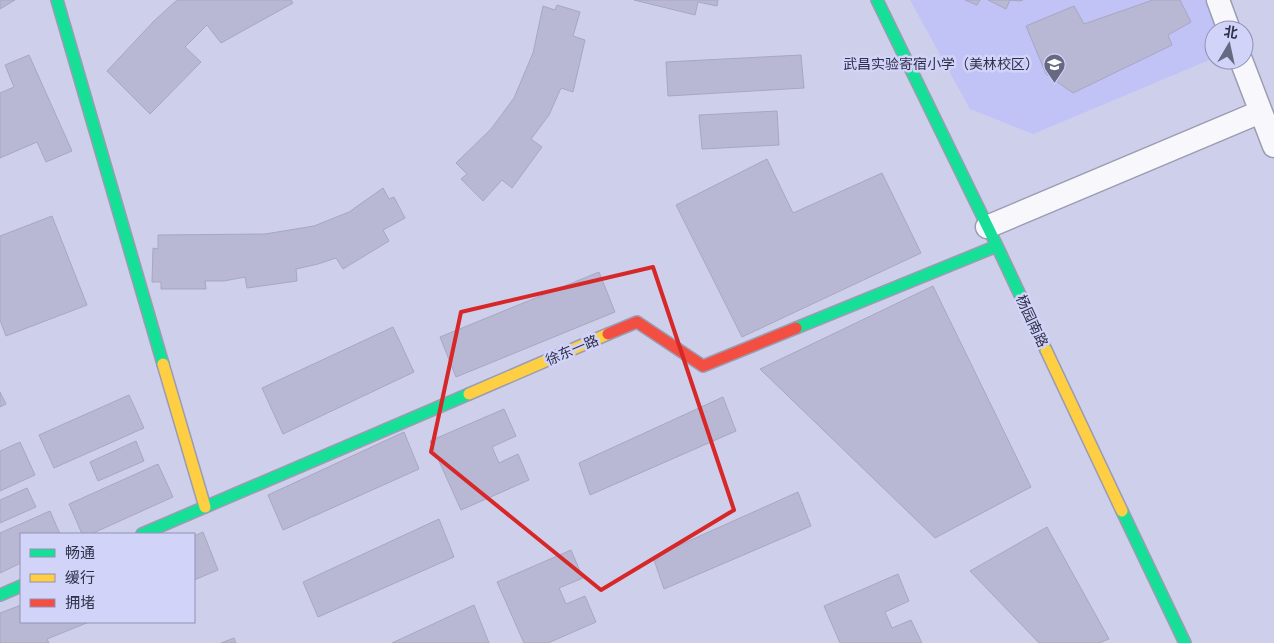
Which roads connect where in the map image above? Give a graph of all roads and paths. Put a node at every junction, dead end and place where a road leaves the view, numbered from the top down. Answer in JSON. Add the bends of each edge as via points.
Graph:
{"nodes":[{"id":1,"x":57,"y":0,"type":"edge"},
{"id":2,"x":877,"y":0,"type":"edge"},
{"id":3,"x":1218,"y":0,"type":"edge"},
{"id":4,"x":1226,"y":20,"type":"edge"},
{"id":5,"x":1245,"y":70,"type":"edge"},
{"id":6,"x":1268,"y":126,"type":"edge"},
{"id":7,"x":992,"y":236,"type":"junction"},
{"id":8,"x":205,"y":507,"type":"junction"},
{"id":9,"x":144,"y":533,"type":"edge"},
{"id":10,"x":20,"y":586,"type":"edge"},
{"id":11,"x":0,"y":595,"type":"edge"},
{"id":12,"x":1184,"y":643,"type":"edge"}],
"edges":[{"from":1,"to":8,"type":"street"},
{"from":2,"to":7,"type":"street","name":"杨园南路"},
{"from":3,"to":4,"type":"street"},
{"from":5,"to":6,"type":"street"},
{"from":6,"to":7,"type":"street"},
{"from":7,"to":8,"type":"street","name":"徐东一路","via":[[703,366],[637,322]]},
{"from":7,"to":12,"type":"street","name":"杨园南路"},
{"from":8,"to":9,"type":"street","name":"徐东一路"},
{"from":10,"to":11,"type":"street"}]}
